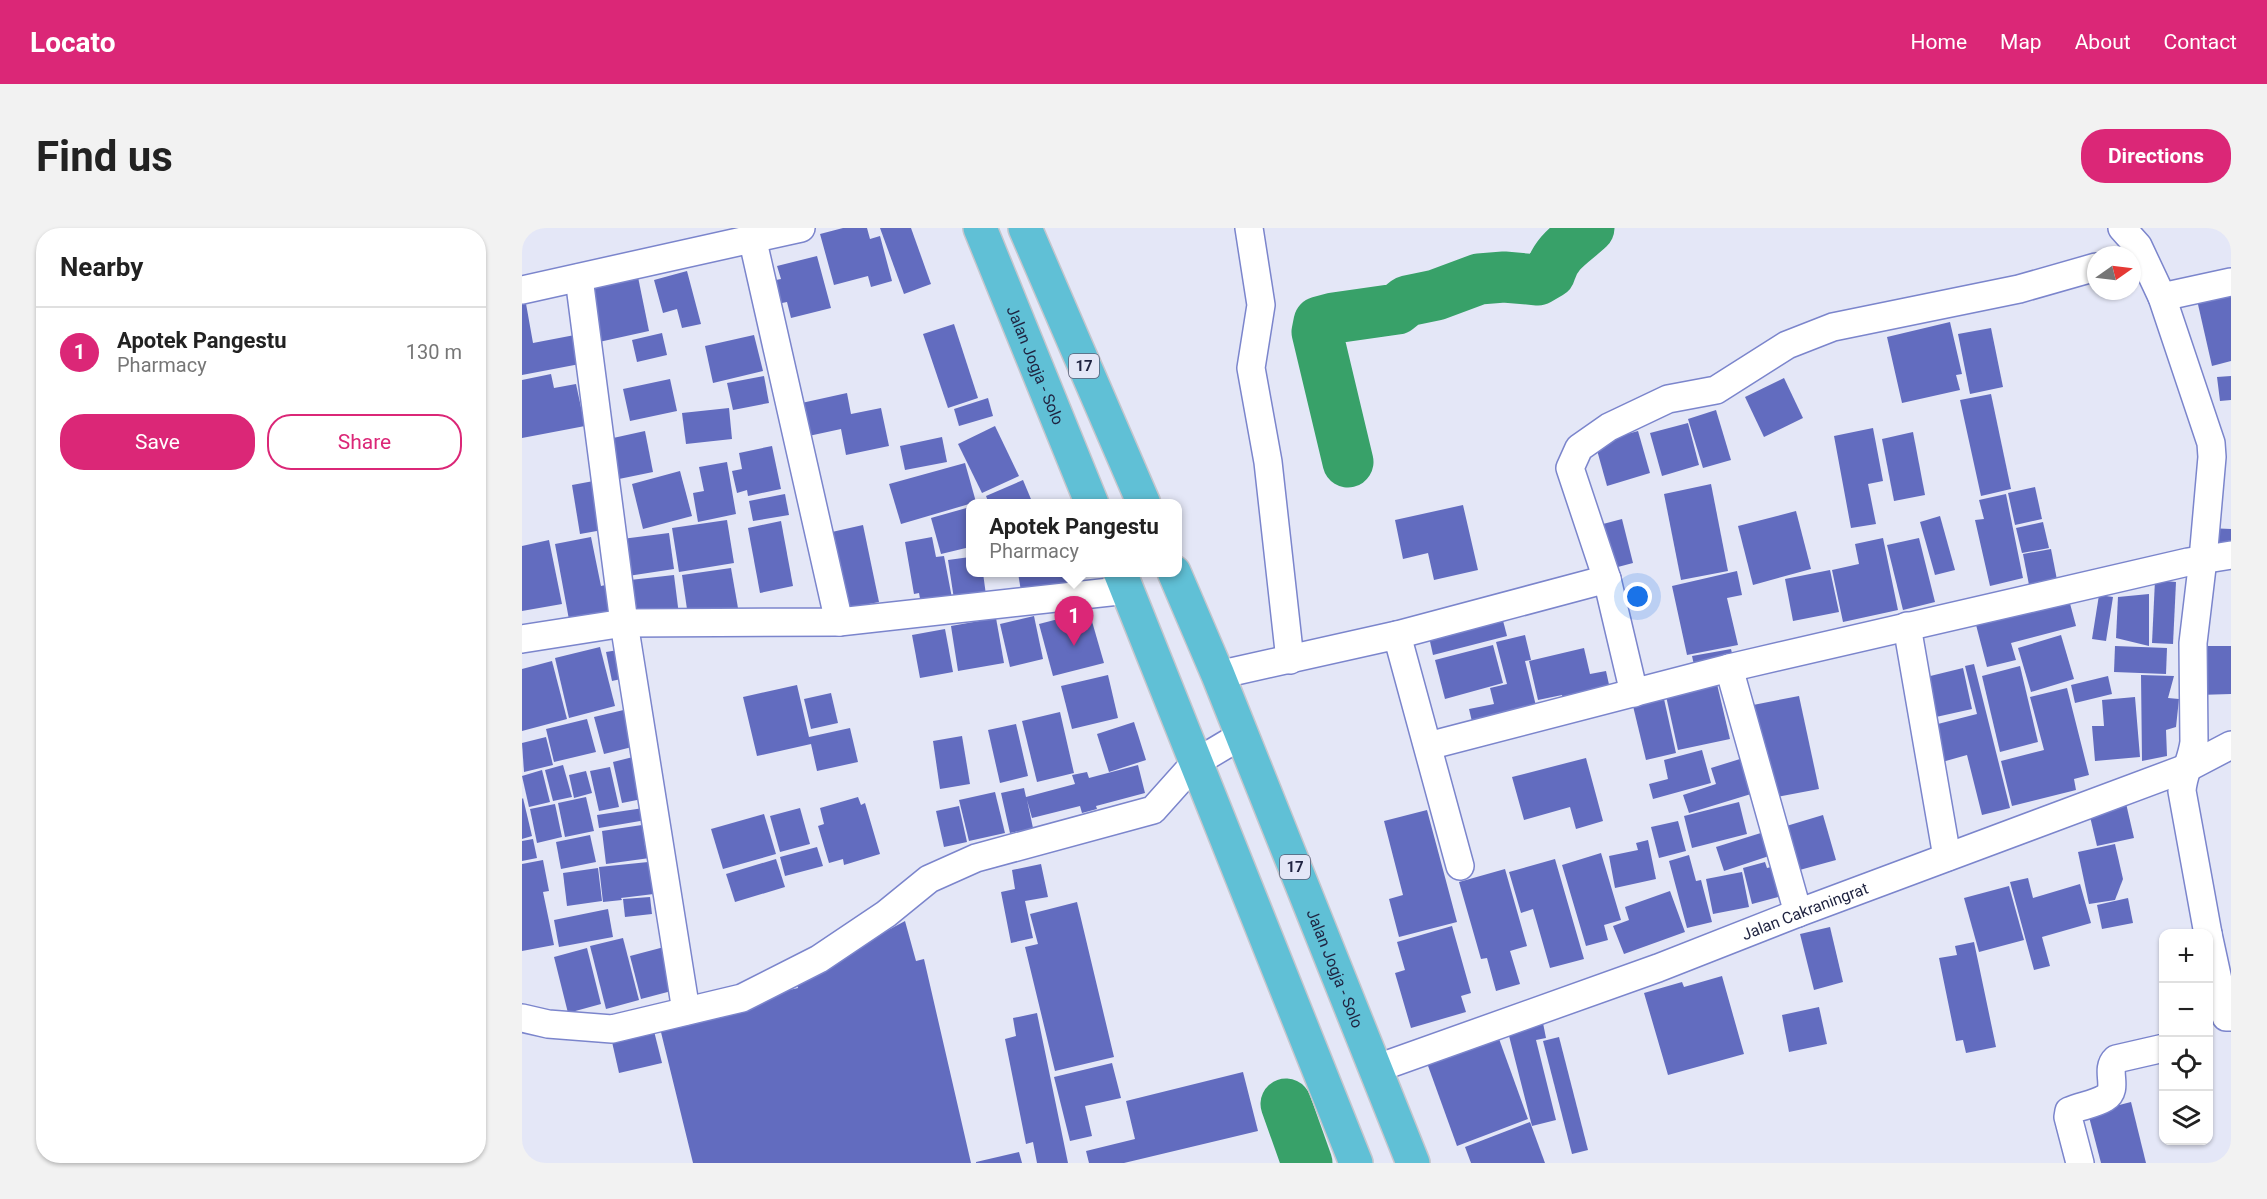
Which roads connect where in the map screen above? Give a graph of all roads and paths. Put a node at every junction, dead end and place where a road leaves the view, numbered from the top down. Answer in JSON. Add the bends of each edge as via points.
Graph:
{"nodes":[{"id":1,"x":801,"y":228,"type":"edge"},
{"id":2,"x":980,"y":228,"type":"edge"},
{"id":3,"x":1024,"y":228,"type":"edge"},
{"id":4,"x":1249,"y":228,"type":"edge"},
{"id":5,"x":2122,"y":228,"type":"edge"},
{"id":6,"x":752,"y":237,"type":"junction"},
{"id":7,"x":2138,"y":246,"type":"edge"},
{"id":8,"x":2141,"y":263,"type":"edge"},
{"id":9,"x":2087,"y":270,"type":"edge"},
{"id":10,"x":579,"y":278,"type":"junction"},
{"id":11,"x":2231,"y":282,"type":"edge"},
{"id":12,"x":522,"y":290,"type":"edge"},
{"id":13,"x":2162,"y":297,"type":"junction"},
{"id":14,"x":1090,"y":499,"type":"edge"},
{"id":15,"x":1142,"y":499,"type":"edge"},
{"id":16,"x":2231,"y":555,"type":"edge"},
{"id":17,"x":2203,"y":559,"type":"junction"},
{"id":18,"x":1176,"y":577,"type":"edge"},
{"id":19,"x":1607,"y":579,"type":"junction"},
{"id":20,"x":1124,"y":581,"type":"edge"},
{"id":21,"x":839,"y":622,"type":"junction"},
{"id":22,"x":624,"y":623,"type":"junction"},
{"id":23,"x":1907,"y":626,"type":"junction"},
{"id":24,"x":1397,"y":635,"type":"junction"},
{"id":25,"x":522,"y":639,"type":"edge"},
{"id":26,"x":1290,"y":660,"type":"junction"},
{"id":27,"x":1729,"y":668,"type":"junction"},
{"id":28,"x":1218,"y":675,"type":"junction"},
{"id":29,"x":1634,"y":693,"type":"junction"},
{"id":30,"x":1242,"y":735,"type":"junction"},
{"id":31,"x":2231,"y":745,"type":"edge"},
{"id":32,"x":1428,"y":746,"type":"junction"},
{"id":33,"x":1195,"y":763,"type":"junction"},
{"id":34,"x":2188,"y":767,"type":"junction"},
{"id":35,"x":1947,"y":857,"type":"junction"},
{"id":36,"x":1461,"y":866,"type":"dead end"},
{"id":37,"x":1798,"y":913,"type":"junction"},
{"id":38,"x":2207,"y":929,"type":"edge"},
{"id":39,"x":2213,"y":965,"type":"edge"},
{"id":40,"x":686,"y":1011,"type":"junction"},
{"id":41,"x":522,"y":1018,"type":"edge"},
{"id":42,"x":2222,"y":1022,"type":"edge"},
{"id":43,"x":2159,"y":1049,"type":"edge"},
{"id":44,"x":1376,"y":1069,"type":"junction"},
{"id":45,"x":1356,"y":1163,"type":"edge"},
{"id":46,"x":1413,"y":1163,"type":"edge"},
{"id":47,"x":2080,"y":1163,"type":"edge"}],
"edges":[{"from":1,"to":6,"type":"street"},
{"from":2,"to":14,"type":"highway","name":"Jalan Jogja - Solo"},
{"from":3,"to":15,"type":"highway","number":"17"},
{"from":4,"to":26,"type":"street","via":[[1261,305],[1251,368],[1268,462]]},
{"from":5,"to":7,"type":"street"},
{"from":6,"to":10,"type":"street"},
{"from":6,"to":21,"type":"street"},
{"from":8,"to":13,"type":"street"},
{"from":9,"to":19,"type":"street","via":[[2019,290],[1814,333],[1787,345],[1716,390],[1668,399],[1609,427],[1579,448],[1570,468]]},
{"from":10,"to":12,"type":"street"},
{"from":10,"to":22,"type":"street"},
{"from":11,"to":13,"type":"street"},
{"from":13,"to":17,"type":"street","via":[[2211,443]]},
{"from":16,"to":17,"type":"street"},
{"from":17,"to":23,"type":"street"},
{"from":17,"to":34,"type":"street","via":[[2193,643],[2194,742]]},
{"from":18,"to":28,"type":"highway","name":"Jalan Jogja - Solo","number":"17"},
{"from":19,"to":24,"type":"street"},
{"from":19,"to":29,"type":"street"},
{"from":20,"to":21,"type":"street"},
{"from":20,"to":33,"type":"highway"},
{"from":21,"to":22,"type":"street"},
{"from":22,"to":25,"type":"street"},
{"from":22,"to":40,"type":"street"},
{"from":23,"to":27,"type":"street"},
{"from":23,"to":35,"type":"street"},
{"from":24,"to":26,"type":"street"},
{"from":24,"to":32,"type":"street"},
{"from":26,"to":28,"type":"street"},
{"from":27,"to":29,"type":"street"},
{"from":27,"to":37,"type":"street"},
{"from":28,"to":30,"type":"highway","name":"Jalan Jogja - Solo","number":"17"},
{"from":29,"to":32,"type":"street"},
{"from":30,"to":33,"type":"street"},
{"from":30,"to":44,"type":"highway","name":"Jalan Jogja - Solo","number":"17"},
{"from":31,"to":34,"type":"street","name":"Jalan Cakraningrat"},
{"from":32,"to":36,"type":"street"},
{"from":33,"to":40,"type":"street","via":[[1154,810],[976,858],[929,879],[886,914],[819,959],[742,998]]},
{"from":33,"to":45,"type":"highway"},
{"from":34,"to":35,"type":"street","name":"Jalan Cakraningrat"},
{"from":34,"to":38,"type":"street","via":[[2182,791]]},
{"from":35,"to":37,"type":"street","name":"Jalan Cakraningrat"},
{"from":37,"to":44,"type":"street","name":"Jalan Cakraningrat","via":[[1658,968]]},
{"from":39,"to":42,"type":"street"},
{"from":40,"to":41,"type":"street","via":[[612,1029]]},
{"from":43,"to":47,"type":"street","via":[[2116,1059],[2110,1068],[2110,1093],[2069,1110]]},
{"from":44,"to":46,"type":"highway","name":"Jalan Jogja - Solo","number":"17"}]}
